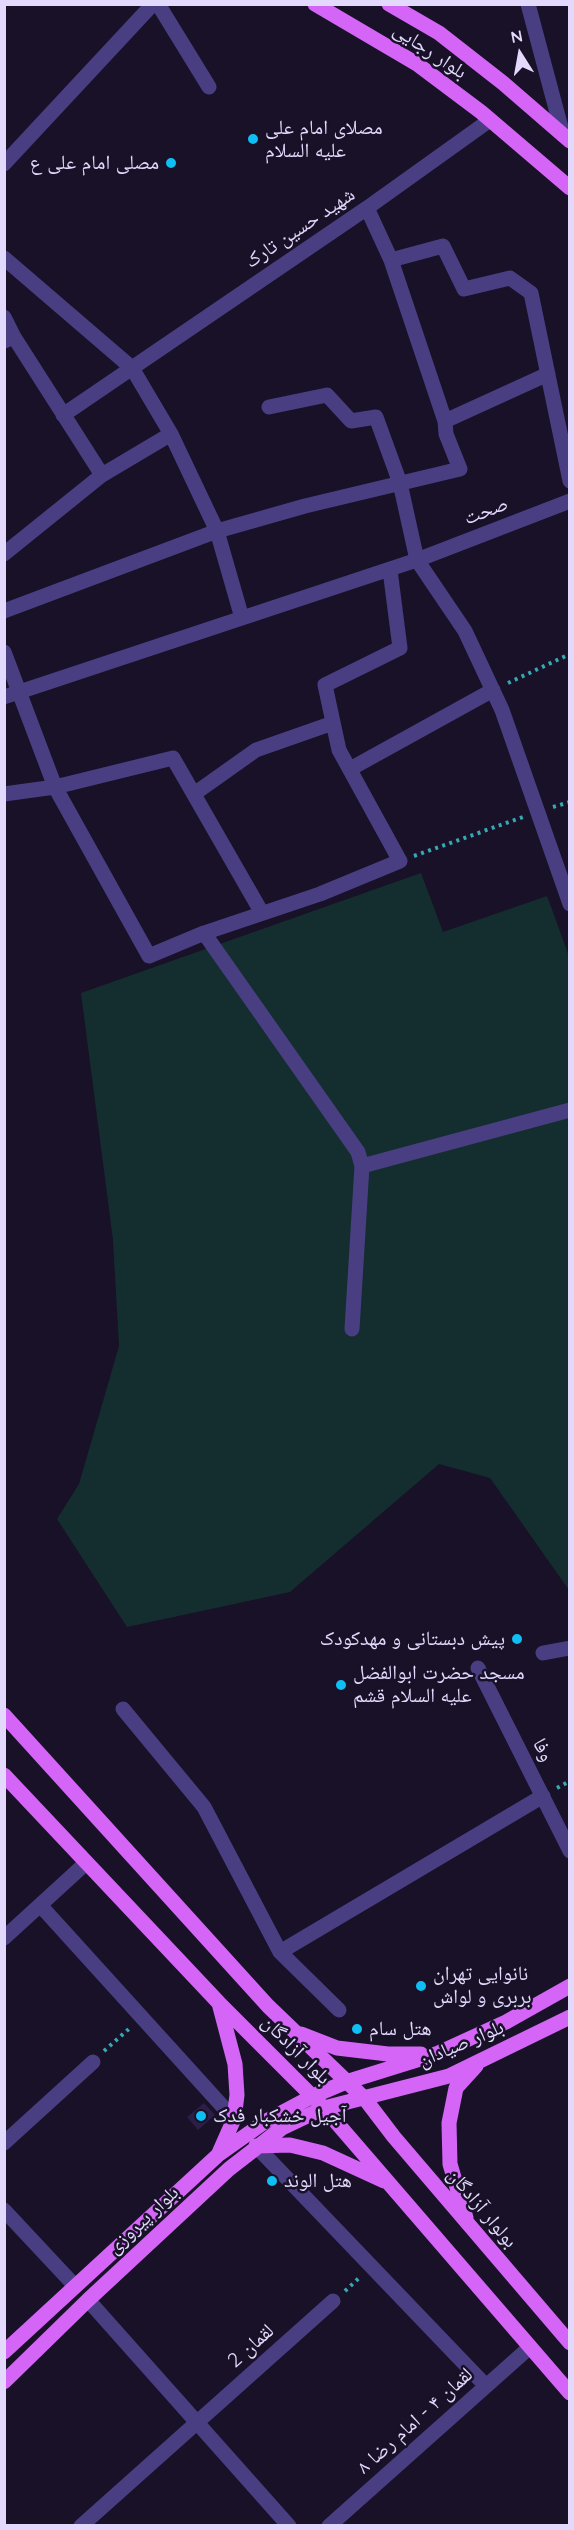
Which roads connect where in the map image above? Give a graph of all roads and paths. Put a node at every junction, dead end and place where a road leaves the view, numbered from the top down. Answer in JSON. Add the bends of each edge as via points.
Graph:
{"nodes":[{"id":1,"x":153,"y":4,"type":"edge"},
{"id":2,"x":158,"y":4,"type":"edge"},
{"id":3,"x":315,"y":4,"type":"edge"},
{"id":4,"x":389,"y":4,"type":"edge"},
{"id":5,"x":528,"y":4,"type":"edge"},
{"id":6,"x":209,"y":87,"type":"dead end"},
{"id":7,"x":490,"y":120,"type":"junction"},
{"id":8,"x":566,"y":138,"type":"edge"},
{"id":9,"x":4,"y":164,"type":"edge"},
{"id":10,"x":570,"y":188,"type":"edge"},
{"id":11,"x":367,"y":208,"type":"junction"},
{"id":12,"x":4,"y":258,"type":"edge"},
{"id":13,"x":391,"y":260,"type":"junction"},
{"id":14,"x":4,"y":317,"type":"edge"},
{"id":15,"x":9,"y":339,"type":"edge"},
{"id":16,"x":132,"y":368,"type":"junction"},
{"id":17,"x":548,"y":374,"type":"junction"},
{"id":18,"x":269,"y":407,"type":"dead end"},
{"id":19,"x":63,"y":415,"type":"junction"},
{"id":20,"x":446,"y":421,"type":"junction"},
{"id":21,"x":171,"y":434,"type":"junction"},
{"id":22,"x":102,"y":475,"type":"junction"},
{"id":23,"x":570,"y":481,"type":"edge"},
{"id":24,"x":400,"y":483,"type":"junction"},
{"id":25,"x":570,"y":501,"type":"edge"},
{"id":26,"x":217,"y":531,"type":"junction"},
{"id":27,"x":4,"y":554,"type":"edge"},
{"id":28,"x":417,"y":560,"type":"junction"},
{"id":29,"x":390,"y":570,"type":"junction"},
{"id":30,"x":4,"y":611,"type":"edge"},
{"id":31,"x":242,"y":618,"type":"junction"},
{"id":32,"x":4,"y":652,"type":"edge"},
{"id":33,"x":570,"y":654,"type":"edge"},
{"id":34,"x":493,"y":690,"type":"junction"},
{"id":35,"x":12,"y":694,"type":"edge"},
{"id":36,"x":333,"y":723,"type":"junction"},
{"id":37,"x":350,"y":769,"type":"junction"},
{"id":38,"x":55,"y":787,"type":"junction"},
{"id":39,"x":4,"y":794,"type":"edge"},
{"id":40,"x":194,"y":794,"type":"junction"},
{"id":41,"x":570,"y":802,"type":"edge"},
{"id":42,"x":537,"y":812,"type":"junction"},
{"id":43,"x":400,"y":861,"type":"junction"},
{"id":44,"x":568,"y":895,"type":"edge"},
{"id":45,"x":262,"y":913,"type":"junction"},
{"id":46,"x":204,"y":933,"type":"junction"},
{"id":47,"x":570,"y":1110,"type":"edge"},
{"id":48,"x":362,"y":1166,"type":"junction"},
{"id":49,"x":352,"y":1329,"type":"dead end"},
{"id":50,"x":570,"y":1648,"type":"edge"},
{"id":51,"x":543,"y":1653,"type":"dead end"},
{"id":52,"x":478,"y":1668,"type":"dead end"},
{"id":53,"x":123,"y":1709,"type":"dead end"},
{"id":54,"x":4,"y":1715,"type":"edge"},
{"id":55,"x":4,"y":1775,"type":"edge"},
{"id":56,"x":543,"y":1796,"type":"junction"},
{"id":57,"x":570,"y":1851,"type":"edge"},
{"id":58,"x":86,"y":1863,"type":"junction"},
{"id":59,"x":40,"y":1905,"type":"junction"},
{"id":60,"x":4,"y":1938,"type":"edge"},
{"id":61,"x":280,"y":1952,"type":"junction"},
{"id":62,"x":570,"y":1986,"type":"edge"},
{"id":63,"x":219,"y":2003,"type":"junction"},
{"id":64,"x":339,"y":2010,"type":"dead end"},
{"id":65,"x":570,"y":2017,"type":"edge"},
{"id":66,"x":141,"y":2018,"type":"junction"},
{"id":67,"x":294,"y":2031,"type":"junction"},
{"id":68,"x":436,"y":2054,"type":"junction"},
{"id":69,"x":93,"y":2062,"type":"joint"},
{"id":70,"x":479,"y":2062,"type":"junction"},
{"id":71,"x":345,"y":2082,"type":"junction"},
{"id":72,"x":313,"y":2096,"type":"junction"},
{"id":73,"x":364,"y":2099,"type":"junction"},
{"id":74,"x":324,"y":2108,"type":"junction"},
{"id":75,"x":234,"y":2119,"type":"junction"},
{"id":76,"x":4,"y":2143,"type":"edge"},
{"id":77,"x":256,"y":2146,"type":"junction"},
{"id":78,"x":218,"y":2155,"type":"junction"},
{"id":79,"x":389,"y":2183,"type":"junction"},
{"id":80,"x":4,"y":2210,"type":"edge"},
{"id":81,"x":468,"y":2223,"type":"junction"},
{"id":82,"x":371,"y":2266,"type":"junction"},
{"id":83,"x":75,"y":2286,"type":"junction"},
{"id":84,"x":88,"y":2300,"type":"junction"},
{"id":85,"x":333,"y":2301,"type":"joint"},
{"id":86,"x":570,"y":2343,"type":"edge"},
{"id":87,"x":530,"y":2347,"type":"junction"},
{"id":88,"x":4,"y":2352,"type":"edge"},
{"id":89,"x":4,"y":2382,"type":"edge"},
{"id":90,"x":486,"y":2386,"type":"junction"},
{"id":91,"x":570,"y":2393,"type":"edge"},
{"id":92,"x":197,"y":2422,"type":"junction"},
{"id":93,"x":81,"y":2526,"type":"edge"},
{"id":94,"x":289,"y":2526,"type":"edge"},
{"id":95,"x":329,"y":2526,"type":"edge"}],
"edges":[{"from":1,"to":9,"type":"street"},
{"from":2,"to":6,"type":"street"},
{"from":3,"to":7,"type":"main road","name":"بلوار رجایی","via":[[417,64]]},
{"from":4,"to":8,"type":"main road","name":"بلوار رجایی","via":[[439,33]]},
{"from":5,"to":8,"type":"street"},
{"from":7,"to":10,"type":"main road","name":"بلوار رجایی"},
{"from":7,"to":11,"type":"street","name":"شهید حسین تارک"},
{"from":11,"to":13,"type":"street"},
{"from":11,"to":16,"type":"street","name":"شهید حسین تارک"},
{"from":12,"to":16,"type":"street"},
{"from":13,"to":17,"type":"street","via":[[443,246],[464,289],[510,278],[531,293]]},
{"from":13,"to":20,"type":"street"},
{"from":14,"to":15,"type":"street"},
{"from":15,"to":19,"type":"street"},
{"from":16,"to":19,"type":"street","name":"شهید حسین تارک"},
{"from":16,"to":21,"type":"street"},
{"from":17,"to":20,"type":"street"},
{"from":17,"to":23,"type":"street"},
{"from":18,"to":24,"type":"street","via":[[327,395],[351,421],[376,417]]},
{"from":19,"to":22,"type":"street"},
{"from":20,"to":24,"type":"street","via":[[446,434],[460,469]]},
{"from":21,"to":22,"type":"street"},
{"from":21,"to":26,"type":"street"},
{"from":22,"to":27,"type":"street"},
{"from":24,"to":26,"type":"street"},
{"from":24,"to":28,"type":"street"},
{"from":25,"to":28,"type":"street","name":"صحت"},
{"from":26,"to":30,"type":"street"},
{"from":26,"to":31,"type":"street"},
{"from":28,"to":29,"type":"street","name":"صحت"},
{"from":28,"to":34,"type":"street","via":[[465,631]]},
{"from":29,"to":31,"type":"street","name":"صحت"},
{"from":29,"to":36,"type":"street","via":[[400,648],[325,685]]},
{"from":31,"to":35,"type":"street","name":"صحت"},
{"from":32,"to":35,"type":"street"},
{"from":33,"to":34,"type":"path"},
{"from":34,"to":37,"type":"street"},
{"from":34,"to":42,"type":"street"},
{"from":35,"to":38,"type":"street"},
{"from":36,"to":37,"type":"street","via":[[339,750]]},
{"from":36,"to":40,"type":"street","via":[[256,750]]},
{"from":37,"to":43,"type":"street"},
{"from":38,"to":39,"type":"street"},
{"from":38,"to":40,"type":"street","via":[[173,758]]},
{"from":38,"to":46,"type":"street","via":[[149,956]]},
{"from":40,"to":45,"type":"street"},
{"from":41,"to":42,"type":"path"},
{"from":42,"to":43,"type":"path"},
{"from":42,"to":44,"type":"street"},
{"from":43,"to":45,"type":"street"},
{"from":45,"to":46,"type":"street"},
{"from":46,"to":48,"type":"street","via":[[358,1152]]},
{"from":47,"to":48,"type":"street"},
{"from":48,"to":49,"type":"street"},
{"from":50,"to":51,"type":"street"},
{"from":52,"to":56,"type":"street","name":"وفا"},
{"from":53,"to":61,"type":"street","via":[[204,1807]]},
{"from":54,"to":67,"type":"main road","name":"بلوار آزادگان"},
{"from":55,"to":58,"type":"main road","name":"بلوار آزادگان"},
{"from":56,"to":57,"type":"street","name":"وفا"},
{"from":56,"to":61,"type":"street"},
{"from":58,"to":59,"type":"street"},
{"from":58,"to":63,"type":"main road","name":"بلوار آزادگان"},
{"from":59,"to":60,"type":"street"},
{"from":59,"to":66,"type":"street"},
{"from":61,"to":64,"type":"street"},
{"from":62,"to":68,"type":"main road","name":"بلوار صیادان","via":[[506,2022]]},
{"from":63,"to":72,"type":"main road","name":"بلوار آزادگان"},
{"from":63,"to":75,"type":"main road","via":[[235,2064]]},
{"from":65,"to":70,"type":"main road","name":"بلوار صیادان"},
{"from":66,"to":69,"type":"path"},
{"from":66,"to":75,"type":"street"},
{"from":67,"to":68,"type":"main road","via":[[337,2048]]},
{"from":67,"to":71,"type":"main road","name":"بلوار آزادگان"},
{"from":68,"to":71,"type":"main road","name":"بلوار صیادان"},
{"from":69,"to":76,"type":"street"},
{"from":70,"to":73,"type":"main road","name":"بلوار صیادان","via":[[449,2076]]},
{"from":70,"to":81,"type":"main road","via":[[456,2088],[449,2123],[450,2164]]},
{"from":71,"to":72,"type":"main road","name":"بلوار صیادان"},
{"from":71,"to":73,"type":"main road","name":"بلوار آزادگان"},
{"from":72,"to":74,"type":"main road","name":"بلوار آزادگان"},
{"from":72,"to":78,"type":"main road","name":"بلوار پیروزی","via":[[266,2121]]},
{"from":73,"to":74,"type":"main road","name":"بلوار صیادان"},
{"from":73,"to":81,"type":"main road","name":"بولوار آزادگان"},
{"from":74,"to":77,"type":"main road","name":"بلوار پیروزی","via":[[282,2128]]},
{"from":74,"to":79,"type":"main road","name":"بلوار آزادگان"},
{"from":75,"to":78,"type":"main road"},
{"from":77,"to":79,"type":"main road","via":[[290,2145],[323,2153]]},
{"from":77,"to":82,"type":"street"},
{"from":77,"to":84,"type":"main road","name":"بلوار پیروزی"},
{"from":78,"to":83,"type":"main road","name":"بلوار پیروزی"},
{"from":79,"to":87,"type":"main road","name":"بلوار آزادگان"},
{"from":80,"to":83,"type":"street"},
{"from":81,"to":86,"type":"main road","name":"بولوار آزادگان"},
{"from":82,"to":85,"type":"path"},
{"from":82,"to":90,"type":"street"},
{"from":83,"to":88,"type":"main road","name":"بلوار پیروزی"},
{"from":84,"to":89,"type":"main road","name":"بلوار پیروزی"},
{"from":84,"to":92,"type":"street"},
{"from":85,"to":92,"type":"street","name":"لقمان 2"},
{"from":87,"to":90,"type":"street","name":"لقمان ۴ - امام رضا ۸"},
{"from":87,"to":91,"type":"main road","name":"بلوار آزادگان"},
{"from":90,"to":95,"type":"street","name":"لقمان ۴ - امام رضا ۸"},
{"from":92,"to":93,"type":"street","name":"لقمان 2"},
{"from":92,"to":94,"type":"street"}]}
